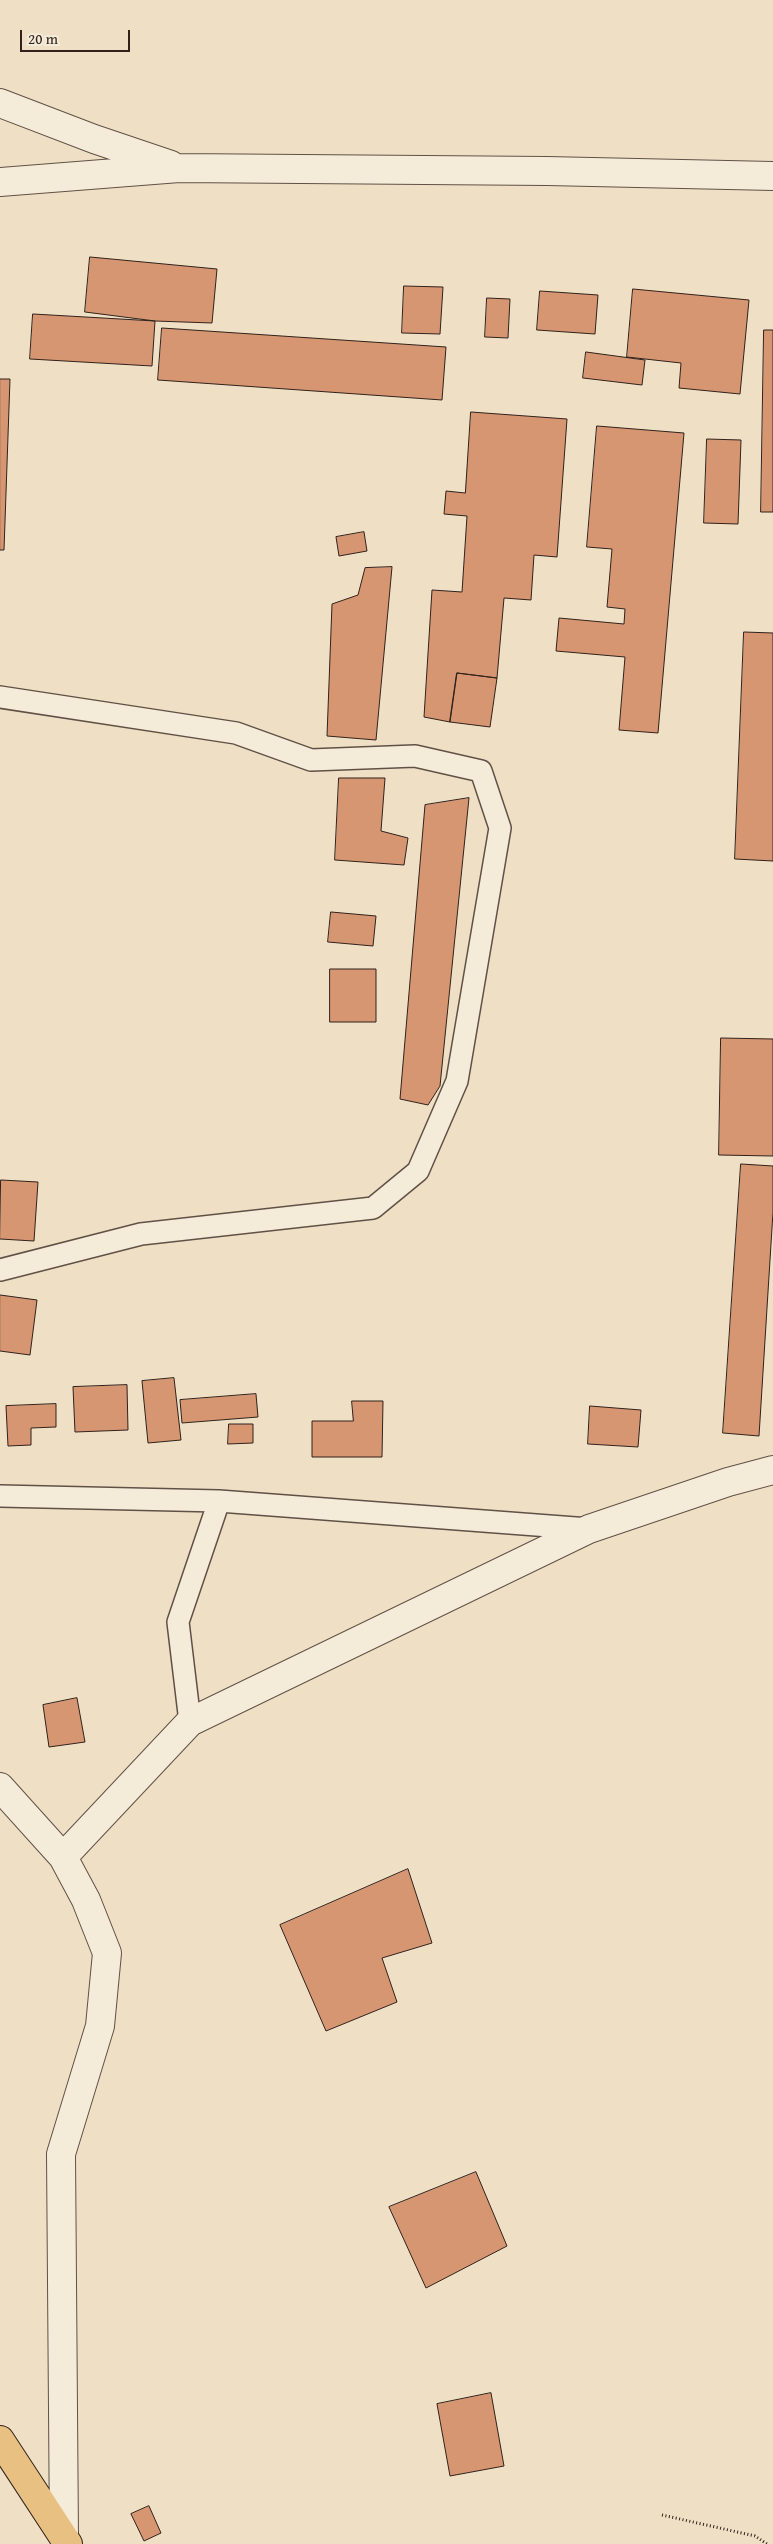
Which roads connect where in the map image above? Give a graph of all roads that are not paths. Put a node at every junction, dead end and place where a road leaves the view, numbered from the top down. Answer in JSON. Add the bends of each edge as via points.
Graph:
{"nodes":[{"id":1,"x":0,"y":103,"type":"edge"},
{"id":2,"x":179,"y":168,"type":"junction"},
{"id":3,"x":0,"y":182,"type":"edge"},
{"id":4,"x":767,"y":183,"type":"edge"},
{"id":5,"x":0,"y":696,"type":"edge"},
{"id":6,"x":0,"y":1270,"type":"edge"},
{"id":7,"x":773,"y":1470,"type":"edge"},
{"id":8,"x":0,"y":1496,"type":"edge"},
{"id":9,"x":219,"y":1501,"type":"junction"},
{"id":10,"x":589,"y":1529,"type":"junction"},
{"id":11,"x":190,"y":1722,"type":"junction"},
{"id":12,"x":0,"y":1787,"type":"edge"},
{"id":13,"x":63,"y":1857,"type":"junction"},
{"id":14,"x":0,"y":2440,"type":"edge"},
{"id":15,"x":66,"y":2541,"type":"edge"}],
"edges":[{"from":1,"to":2,"type":"street"},
{"from":2,"to":3,"type":"street"},
{"from":2,"to":4,"type":"street","via":[[546,171]]},
{"from":5,"to":6,"type":"lane","via":[[236,732],[311,760],[415,756],[481,771],[500,828],[457,1082],[418,1170],[373,1208],[141,1234]]},
{"from":7,"to":10,"type":"street"},
{"from":8,"to":9,"type":"lane"},
{"from":9,"to":10,"type":"lane"},
{"from":9,"to":11,"type":"lane","via":[[178,1622]]},
{"from":10,"to":11,"type":"street"},
{"from":11,"to":13,"type":"street"},
{"from":12,"to":13,"type":"street"},
{"from":13,"to":15,"type":"street","via":[[86,1900],[107,1953],[100,2026],[61,2154]]},
{"from":14,"to":15,"type":"main road"}]}
